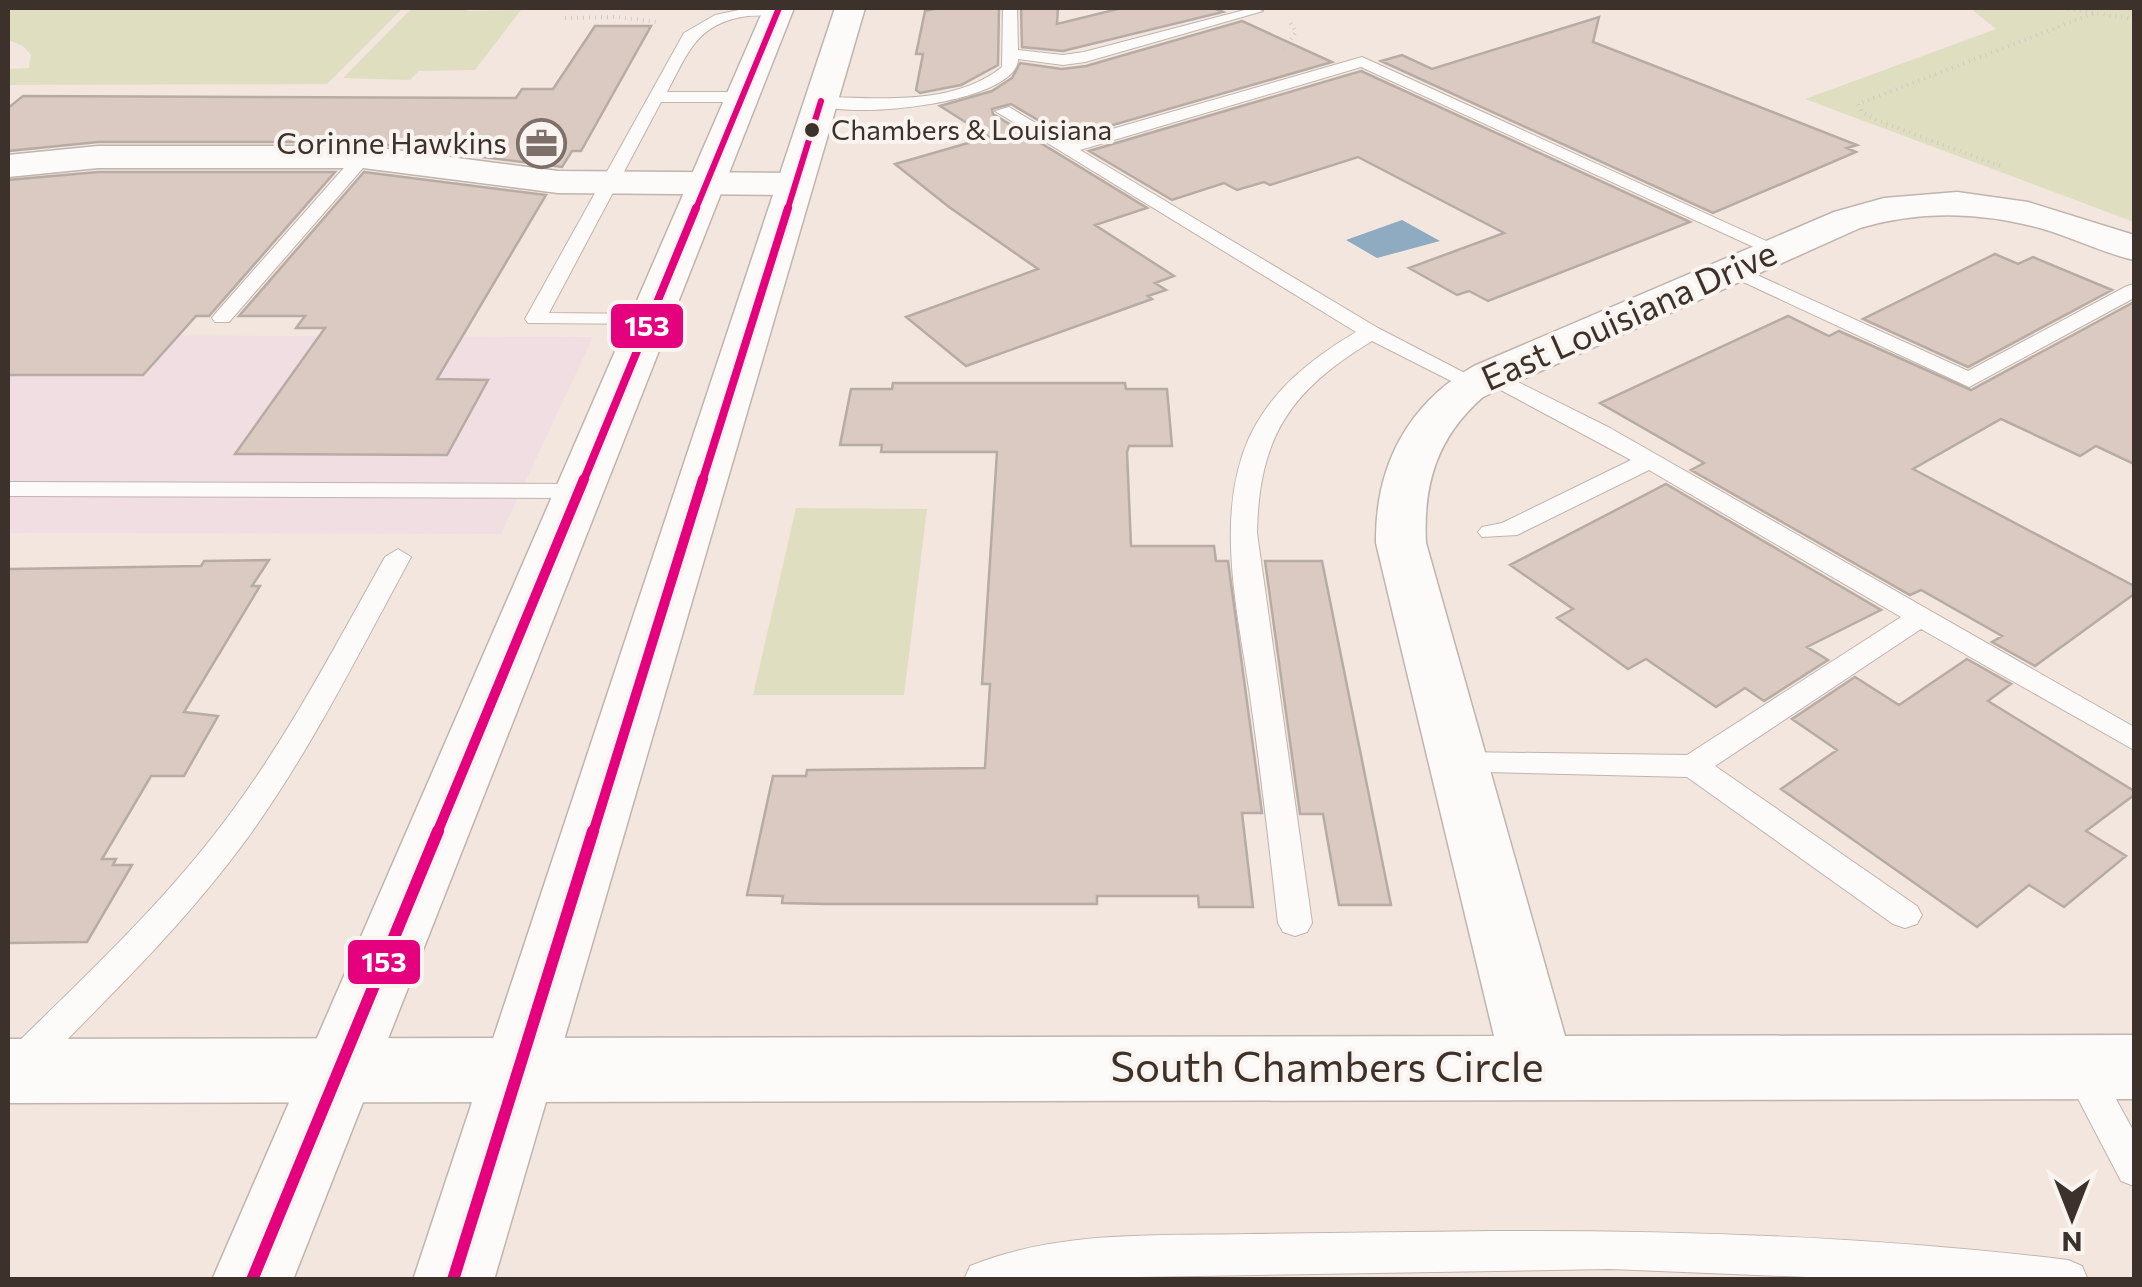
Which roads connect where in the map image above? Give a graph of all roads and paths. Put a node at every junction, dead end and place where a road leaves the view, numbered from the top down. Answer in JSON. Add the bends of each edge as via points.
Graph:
{"nodes":[{"id":1,"x":779,"y":8,"type":"edge"},
{"id":2,"x":850,"y":8,"type":"edge"},
{"id":3,"x":1010,"y":8,"type":"edge"},
{"id":4,"x":2062,"y":8,"type":"edge"},
{"id":5,"x":724,"y":11,"type":"edge"},
{"id":6,"x":1256,"y":11,"type":"dead end"},
{"id":7,"x":2097,"y":12,"type":"junction"},
{"id":8,"x":565,"y":18,"type":"dead end"},
{"id":9,"x":2134,"y":18,"type":"edge"},
{"id":10,"x":655,"y":33,"type":"dead end"},
{"id":11,"x":1012,"y":54,"type":"junction"},
{"id":12,"x":660,"y":90,"type":"junction"},
{"id":13,"x":744,"y":91,"type":"junction"},
{"id":14,"x":821,"y":102,"type":"junction"},
{"id":15,"x":1003,"y":111,"type":"dead end"},
{"id":16,"x":1066,"y":148,"type":"junction"},
{"id":17,"x":364,"y":157,"type":"junction"},
{"id":18,"x":8,"y":166,"type":"edge"},
{"id":19,"x":2009,"y":170,"type":"dead end"},
{"id":20,"x":606,"y":184,"type":"junction"},
{"id":21,"x":706,"y":184,"type":"junction"},
{"id":22,"x":795,"y":184,"type":"junction"},
{"id":23,"x":2134,"y":248,"type":"edge"},
{"id":24,"x":1778,"y":251,"type":"junction"},
{"id":25,"x":1733,"y":270,"type":"junction"},
{"id":26,"x":2134,"y":290,"type":"edge"},
{"id":27,"x":222,"y":318,"type":"dead end"},
{"id":28,"x":650,"y":320,"type":"junction"},
{"id":29,"x":1370,"y":332,"type":"junction"},
{"id":30,"x":1481,"y":379,"type":"junction"},
{"id":31,"x":1648,"y":460,"type":"junction"},
{"id":32,"x":8,"y":489,"type":"edge"},
{"id":33,"x":579,"y":491,"type":"junction"},
{"id":34,"x":1490,"y":532,"type":"dead end"},
{"id":35,"x":398,"y":557,"type":"dead end"},
{"id":36,"x":1920,"y":617,"type":"junction"},
{"id":37,"x":2134,"y":740,"type":"edge"},
{"id":38,"x":1458,"y":764,"type":"junction"},
{"id":39,"x":1693,"y":766,"type":"junction"},
{"id":40,"x":1905,"y":915,"type":"dead end"},
{"id":41,"x":1295,"y":923,"type":"dead end"},
{"id":42,"x":1537,"y":1066,"type":"junction"},
{"id":43,"x":2107,"y":1066,"type":"edge"},
{"id":44,"x":10,"y":1072,"type":"edge"},
{"id":45,"x":338,"y":1072,"type":"junction"},
{"id":46,"x":520,"y":1072,"type":"junction"},
{"id":47,"x":2134,"y":1168,"type":"edge"},
{"id":48,"x":252,"y":1280,"type":"edge"},
{"id":49,"x":453,"y":1280,"type":"edge"},
{"id":50,"x":984,"y":1280,"type":"edge"},
{"id":51,"x":2068,"y":1280,"type":"edge"}],
"edges":[{"from":1,"to":5,"type":"lane"},
{"from":1,"to":13,"type":"street"},
{"from":2,"to":14,"type":"street"},
{"from":3,"to":11,"type":"lane"},
{"from":4,"to":7,"type":"path"},
{"from":5,"to":12,"type":"lane","via":[[689,36]]},
{"from":6,"to":11,"type":"lane","via":[[1084,57]]},
{"from":7,"to":9,"type":"path"},
{"from":7,"to":19,"type":"path","via":[[1858,104],[1876,120]]},
{"from":8,"to":10,"type":"path","via":[[661,23]]},
{"from":11,"to":14,"type":"lane","via":[[1003,76],[958,92]]},
{"from":12,"to":13,"type":"lane"},
{"from":12,"to":20,"type":"lane"},
{"from":13,"to":21,"type":"street"},
{"from":14,"to":22,"type":"street"},
{"from":15,"to":16,"type":"lane"},
{"from":16,"to":24,"type":"lane","via":[[1362,62]]},
{"from":16,"to":29,"type":"lane"},
{"from":17,"to":18,"type":"street","via":[[98,157]]},
{"from":17,"to":20,"type":"street"},
{"from":17,"to":27,"type":"lane"},
{"from":20,"to":21,"type":"street"},
{"from":20,"to":28,"type":"lane","via":[[535,319]]},
{"from":21,"to":22,"type":"street"},
{"from":21,"to":28,"type":"street"},
{"from":22,"to":46,"type":"street"},
{"from":23,"to":24,"type":"street","name":"East Louisiana Drive","via":[[2028,212],[1949,201],[1879,209]]},
{"from":24,"to":25,"type":"street","name":"East Louisiana Drive"},
{"from":25,"to":26,"type":"lane","via":[[1969,380]]},
{"from":25,"to":30,"type":"street","name":"East Louisiana Drive"},
{"from":28,"to":33,"type":"street"},
{"from":29,"to":30,"type":"lane"},
{"from":29,"to":41,"type":"lane","via":[[1312,370],[1280,405],[1260,441],[1248,487],[1250,582]]},
{"from":30,"to":31,"type":"lane"},
{"from":30,"to":38,"type":"street","name":"East Louisiana Drive","via":[[1447,406],[1416,448],[1399,514],[1404,558]]},
{"from":31,"to":34,"type":"lane","via":[[1508,530]]},
{"from":31,"to":36,"type":"lane"},
{"from":32,"to":33,"type":"lane"},
{"from":33,"to":45,"type":"street"},
{"from":35,"to":44,"type":"lane","via":[[300,733],[239,826],[172,911]]},
{"from":36,"to":37,"type":"lane"},
{"from":36,"to":39,"type":"lane"},
{"from":38,"to":39,"type":"lane"},
{"from":38,"to":42,"type":"street","name":"East Louisiana Drive"},
{"from":39,"to":40,"type":"lane"},
{"from":42,"to":43,"type":"street","name":"South Chambers Circle"},
{"from":42,"to":46,"type":"street","name":"South Chambers Circle"},
{"from":43,"to":47,"type":"lane"},
{"from":44,"to":45,"type":"street","name":"South Chambers Circle"},
{"from":45,"to":46,"type":"street","name":"South Chambers Circle"},
{"from":45,"to":48,"type":"street"},
{"from":46,"to":49,"type":"street"},
{"from":50,"to":51,"type":"lane","via":[[1071,1260],[1150,1255],[1684,1252],[1951,1265]]}]}
